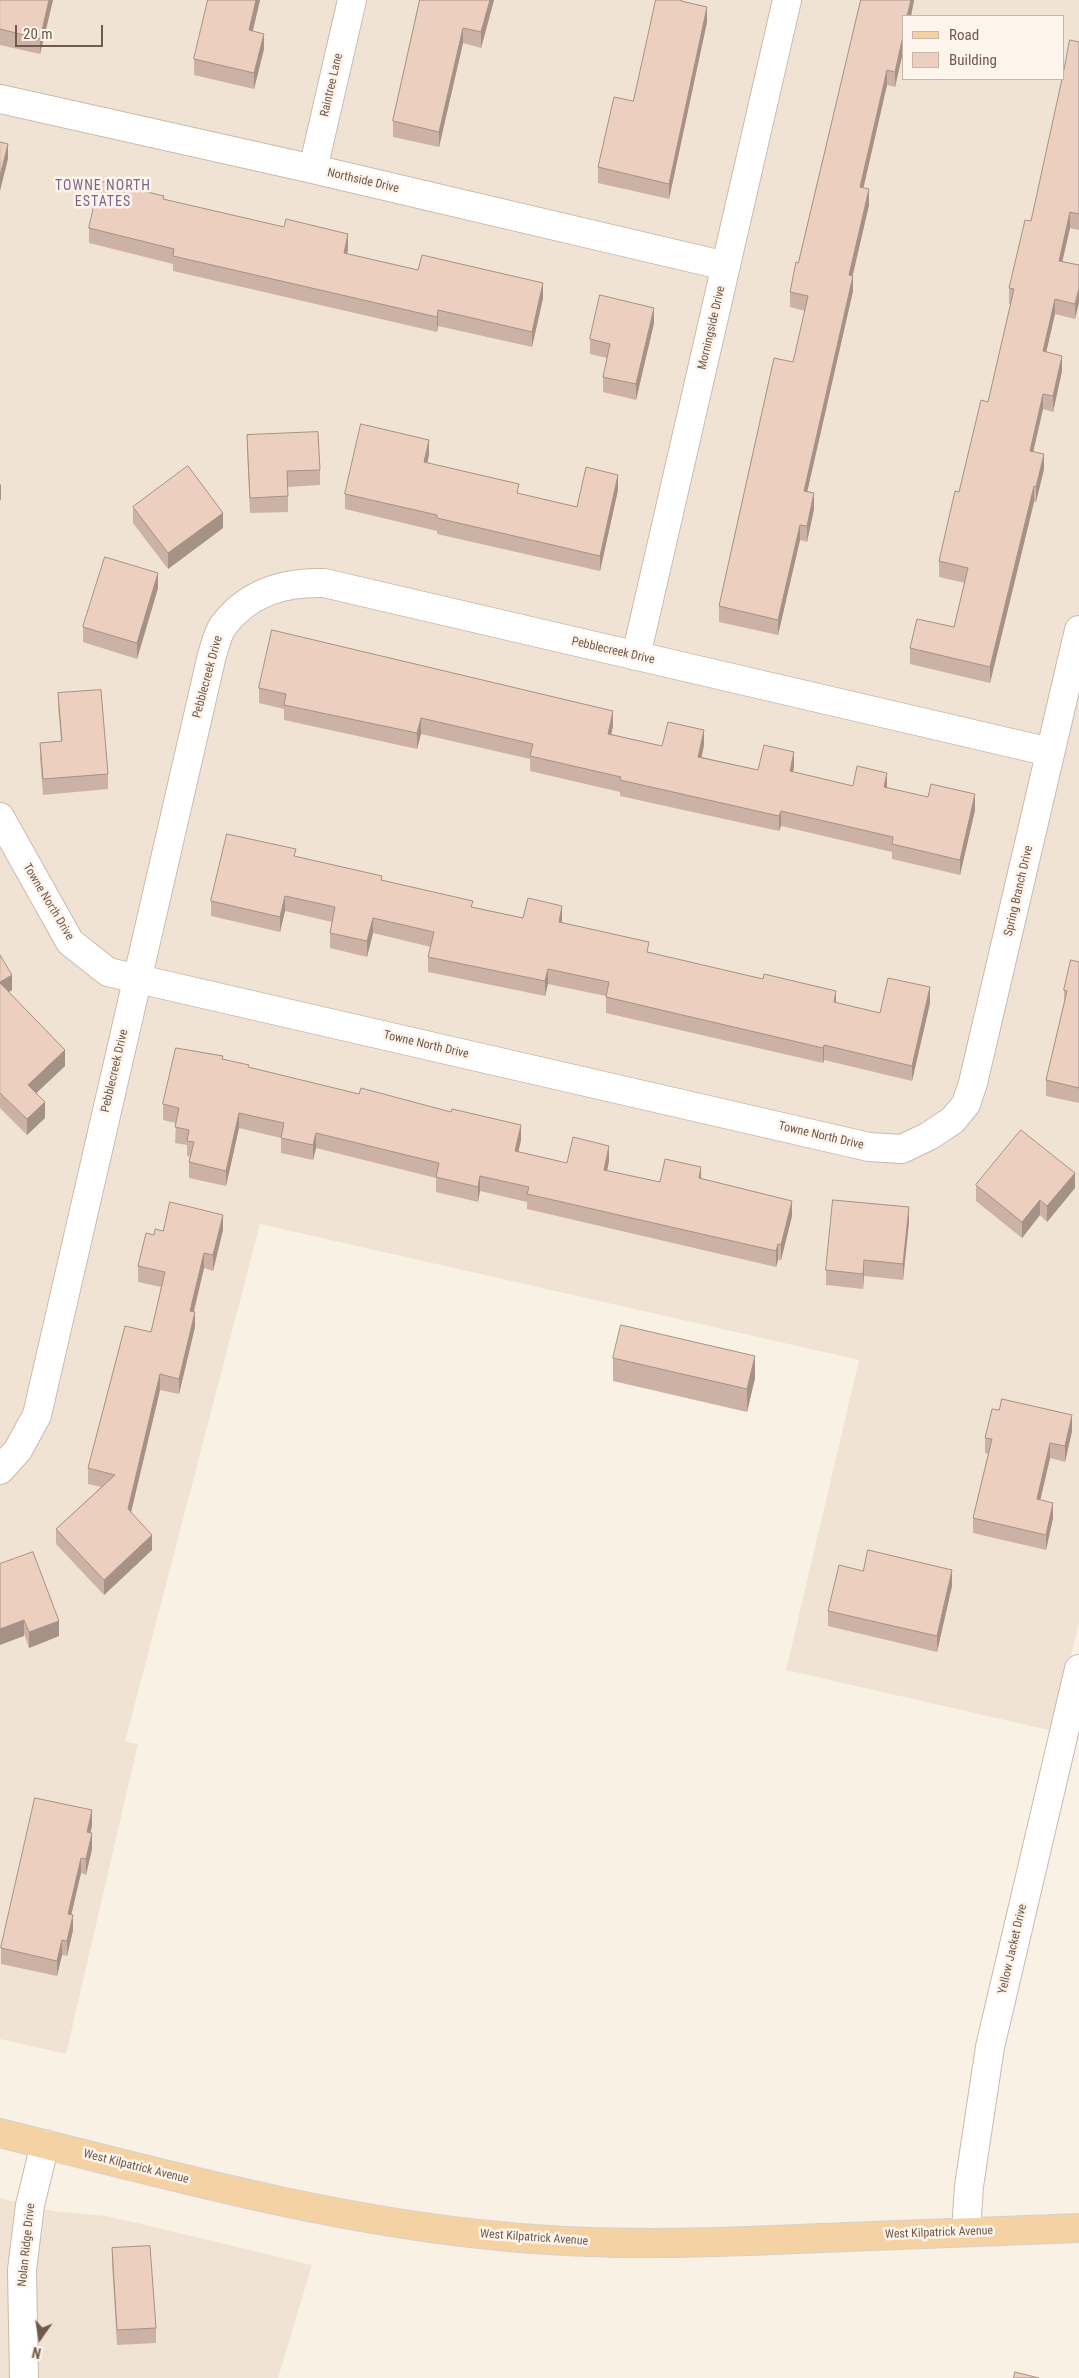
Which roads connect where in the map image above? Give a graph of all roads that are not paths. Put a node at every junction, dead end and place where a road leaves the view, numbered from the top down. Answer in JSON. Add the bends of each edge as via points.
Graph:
{"nodes":[{"id":1,"x":352,"y":0,"type":"edge"},
{"id":2,"x":787,"y":0,"type":"edge"},
{"id":3,"x":0,"y":99,"type":"edge"},
{"id":4,"x":313,"y":169,"type":"junction"},
{"id":5,"x":726,"y":266,"type":"junction"},
{"id":6,"x":1079,"y":630,"type":"edge"},
{"id":7,"x":636,"y":656,"type":"junction"},
{"id":8,"x":1050,"y":752,"type":"junction"},
{"id":9,"x":0,"y":818,"type":"edge"},
{"id":10,"x":136,"y":979,"type":"junction"},
{"id":11,"x":929,"y":1136,"type":"joint"},
{"id":12,"x":0,"y":1470,"type":"edge"},
{"id":13,"x":1079,"y":1669,"type":"edge"},
{"id":14,"x":0,"y":2133,"type":"edge"},
{"id":15,"x":45,"y":2144,"type":"junction"},
{"id":16,"x":1079,"y":2228,"type":"edge"},
{"id":17,"x":966,"y":2232,"type":"junction"},
{"id":18,"x":24,"y":2378,"type":"edge"}],
"edges":[{"from":1,"to":4,"type":"street","name":"Raintree Lane"},
{"from":2,"to":5,"type":"street","name":"Morningside Drive"},
{"from":3,"to":4,"type":"street","name":"Northside Drive"},
{"from":4,"to":5,"type":"street","name":"Northside Drive"},
{"from":5,"to":7,"type":"street","name":"Morningside Drive"},
{"from":6,"to":8,"type":"street","name":"Spring Branch Drive"},
{"from":7,"to":8,"type":"street","name":"Pebblecreek Drive"},
{"from":7,"to":10,"type":"street","name":"Pebblecreek Drive","via":[[324,583],[297,582],[268,591],[242,605],[222,627],[212,655]]},
{"from":8,"to":11,"type":"street","name":"Spring Branch Drive","via":[[973,1083],[966,1104],[953,1120]]},
{"from":9,"to":10,"type":"street","name":"Towne North Drive","via":[[70,942],[108,972]]},
{"from":10,"to":11,"type":"street","name":"Towne North Drive","via":[[869,1147],[902,1149]]},
{"from":10,"to":12,"type":"street","name":"Pebblecreek Drive","via":[[36,1416],[18,1450]]},
{"from":13,"to":17,"type":"street","name":"Yellow Jacket Drive","via":[[990,2046],[969,2186]]},
{"from":14,"to":15,"type":"main road","name":"West Kilpatrick Avenue"},
{"from":15,"to":17,"type":"main road","name":"West Kilpatrick Avenue","via":[[313,2208],[412,2226],[500,2236],[603,2242],[725,2242]]},
{"from":15,"to":18,"type":"street","name":"Nolan Ridge Drive","via":[[30,2205],[22,2270]]},
{"from":16,"to":17,"type":"main road","name":"West Kilpatrick Avenue"}]}
